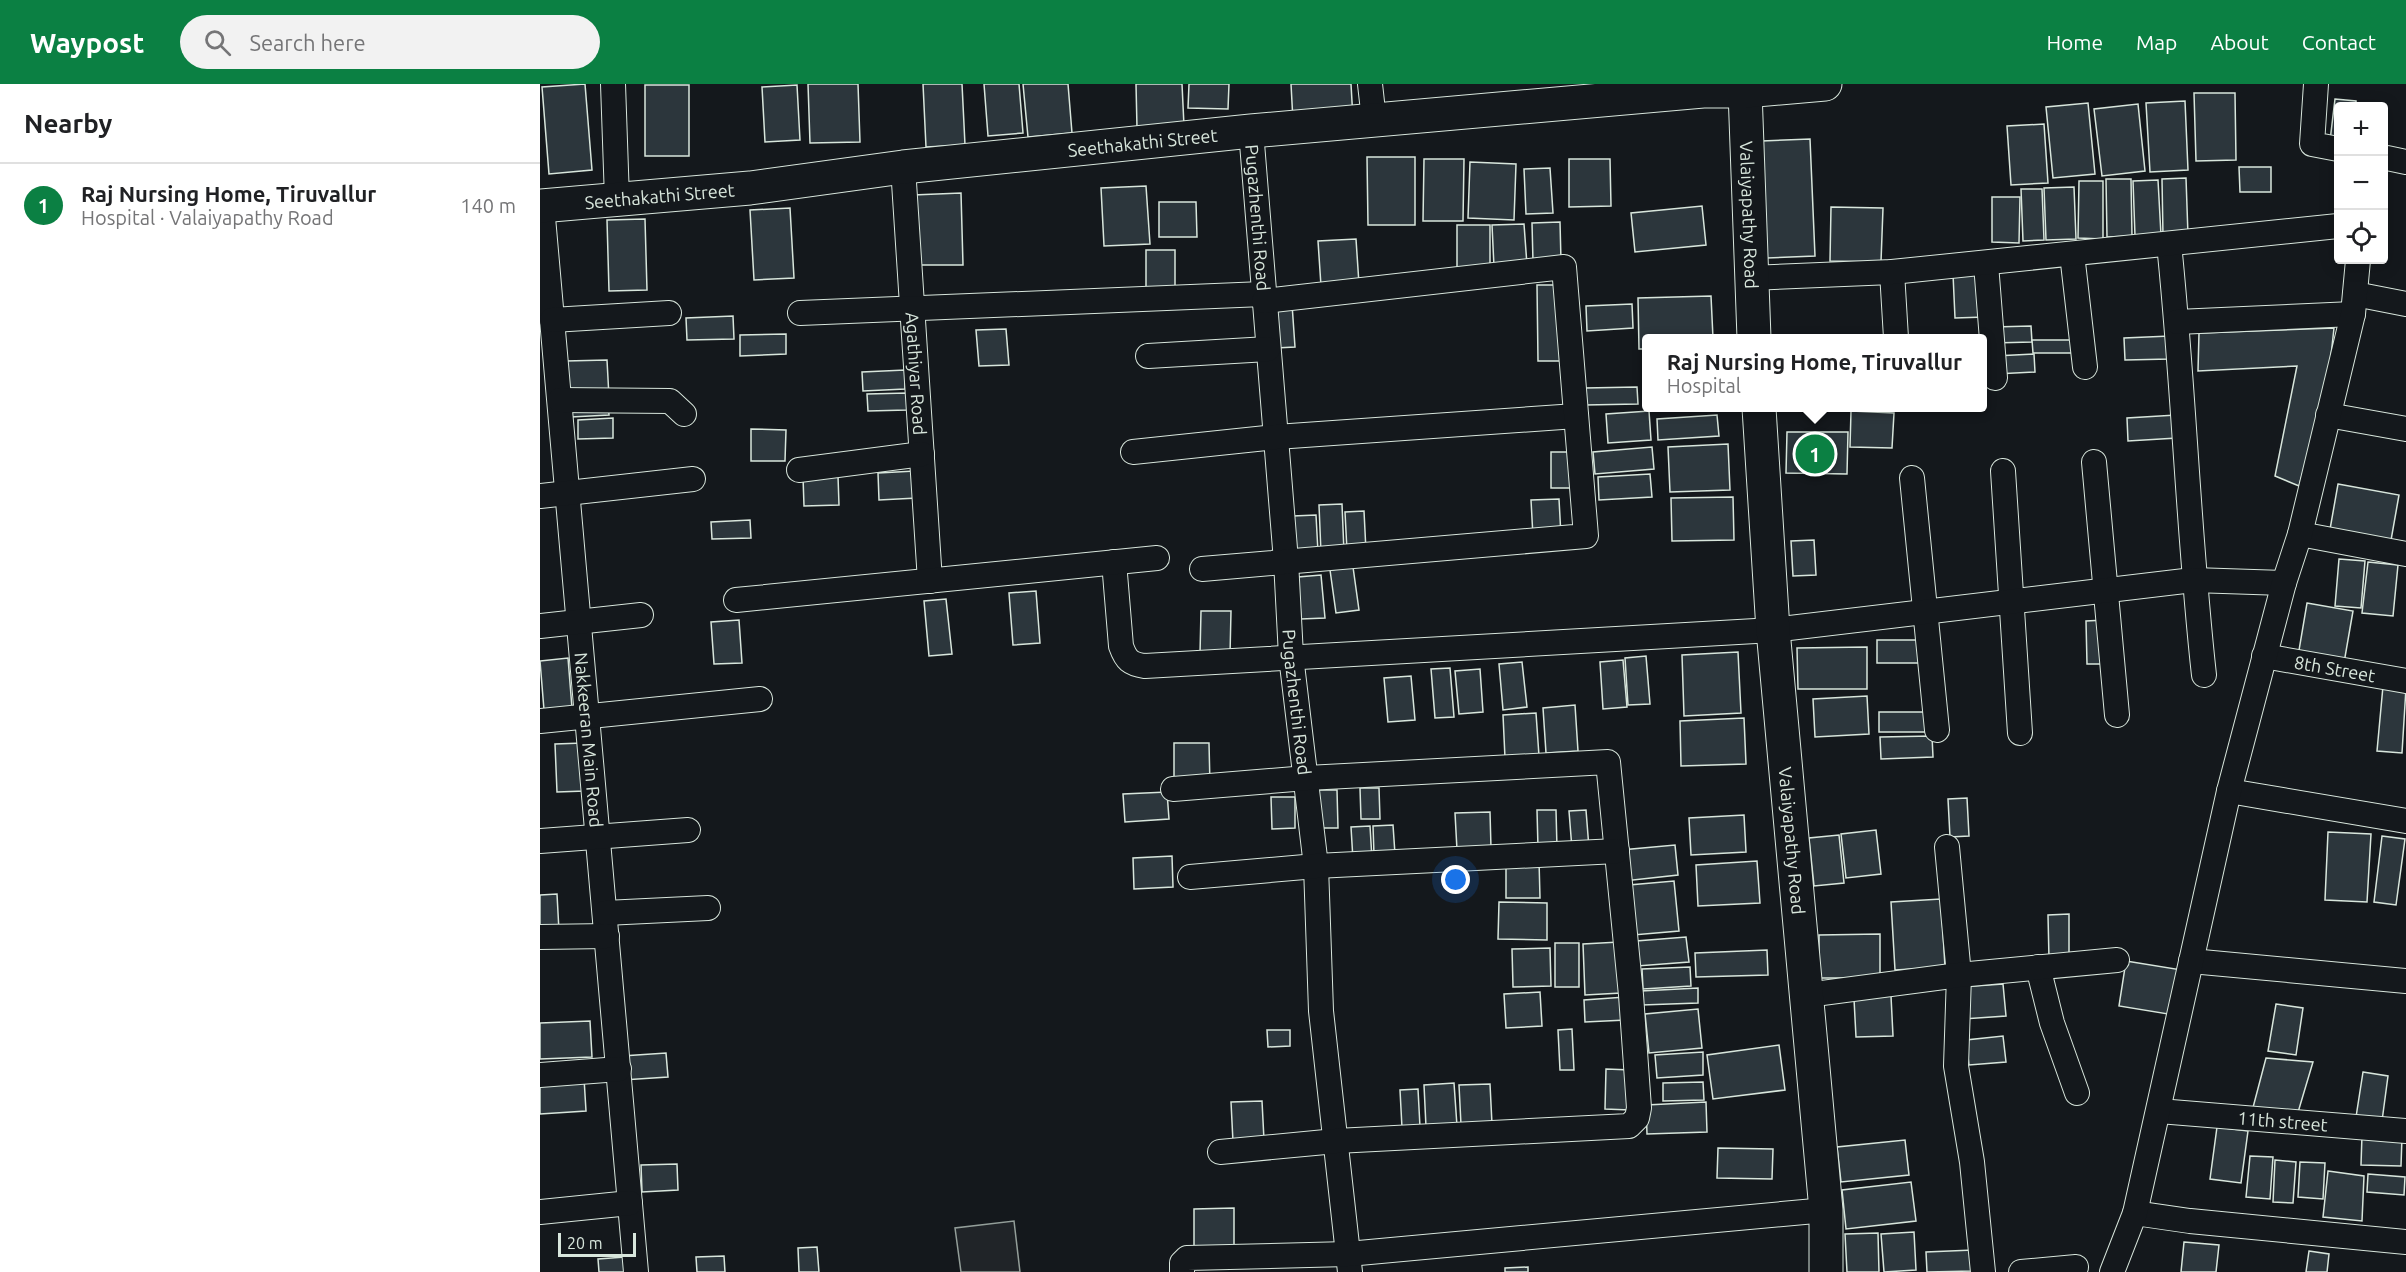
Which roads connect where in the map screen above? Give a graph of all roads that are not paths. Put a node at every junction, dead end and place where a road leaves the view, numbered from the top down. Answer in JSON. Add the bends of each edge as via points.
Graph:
{"nodes":[{"id":1,"x":613,"y":84,"type":"edge"},
{"id":2,"x":1370,"y":84,"type":"edge"},
{"id":3,"x":1825,"y":84,"type":"edge"},
{"id":4,"x":2316,"y":84,"type":"edge"},
{"id":5,"x":1745,"y":91,"type":"junction"},
{"id":6,"x":1374,"y":120,"type":"junction"},
{"id":7,"x":1251,"y":131,"type":"junction"},
{"id":8,"x":2334,"y":148,"type":"edge"},
{"id":9,"x":903,"y":167,"type":"junction"},
{"id":10,"x":617,"y":199,"type":"junction"},
{"id":11,"x":541,"y":206,"type":"edge"},
{"id":12,"x":2334,"y":226,"type":"edge"},
{"id":13,"x":2169,"y":244,"type":"junction"},
{"id":14,"x":2072,"y":254,"type":"junction"},
{"id":15,"x":1986,"y":264,"type":"junction"},
{"id":16,"x":2358,"y":264,"type":"edge"},
{"id":17,"x":1892,"y":273,"type":"junction"},
{"id":18,"x":1750,"y":278,"type":"junction"},
{"id":19,"x":1263,"y":298,"type":"junction"},
{"id":20,"x":2354,"y":304,"type":"junction"},
{"id":21,"x":2406,"y":304,"type":"edge"},
{"id":22,"x":912,"y":309,"type":"junction"},
{"id":23,"x":800,"y":312,"type":"dead end"},
{"id":24,"x":669,"y":313,"type":"dead end"},
{"id":25,"x":552,"y":320,"type":"junction"},
{"id":26,"x":2177,"y":322,"type":"junction"},
{"id":27,"x":1754,"y":334,"type":"edge"},
{"id":28,"x":1896,"y":334,"type":"edge"},
{"id":29,"x":1268,"y":349,"type":"junction"},
{"id":30,"x":1148,"y":356,"type":"dead end"},
{"id":31,"x":548,"y":361,"type":"edge"},
{"id":32,"x":2085,"y":367,"type":"dead end"},
{"id":33,"x":1995,"y":378,"type":"dead end"},
{"id":34,"x":560,"y":400,"type":"junction"},
{"id":35,"x":1759,"y":412,"type":"edge"},
{"id":36,"x":684,"y":414,"type":"dead end"},
{"id":37,"x":2328,"y":415,"type":"junction"},
{"id":38,"x":1576,"y":416,"type":"junction"},
{"id":39,"x":2406,"y":429,"type":"edge"},
{"id":40,"x":1276,"y":437,"type":"junction"},
{"id":41,"x":1133,"y":452,"type":"dead end"},
{"id":42,"x":922,"y":454,"type":"junction"},
{"id":43,"x":2094,"y":462,"type":"dead end"},
{"id":44,"x":799,"y":470,"type":"dead end"},
{"id":45,"x":2003,"y":471,"type":"dead end"},
{"id":46,"x":1912,"y":478,"type":"dead end"},
{"id":47,"x":693,"y":479,"type":"dead end"},
{"id":48,"x":568,"y":493,"type":"junction"},
{"id":49,"x":540,"y":496,"type":"edge"},
{"id":50,"x":2300,"y":534,"type":"junction"},
{"id":51,"x":2406,"y":554,"type":"edge"},
{"id":52,"x":1157,"y":558,"type":"dead end"},
{"id":53,"x":1286,"y":561,"type":"junction"},
{"id":54,"x":1114,"y":562,"type":"junction"},
{"id":55,"x":1202,"y":569,"type":"dead end"},
{"id":56,"x":2193,"y":580,"type":"junction"},
{"id":57,"x":930,"y":581,"type":"junction"},
{"id":58,"x":2284,"y":583,"type":"junction"},
{"id":59,"x":2107,"y":590,"type":"junction"},
{"id":60,"x":736,"y":600,"type":"dead end"},
{"id":61,"x":2011,"y":602,"type":"junction"},
{"id":62,"x":1924,"y":612,"type":"junction"},
{"id":63,"x":641,"y":615,"type":"dead end"},
{"id":64,"x":579,"y":622,"type":"junction"},
{"id":65,"x":540,"y":626,"type":"edge"},
{"id":66,"x":1773,"y":630,"type":"junction"},
{"id":67,"x":1291,"y":656,"type":"junction"},
{"id":68,"x":2265,"y":656,"type":"junction"},
{"id":69,"x":2204,"y":675,"type":"dead end"},
{"id":70,"x":2406,"y":681,"type":"edge"},
{"id":71,"x":760,"y":699,"type":"dead end"},
{"id":72,"x":2117,"y":715,"type":"dead end"},
{"id":73,"x":588,"y":716,"type":"junction"},
{"id":74,"x":540,"y":721,"type":"edge"},
{"id":75,"x":1936,"y":730,"type":"dead end"},
{"id":76,"x":2020,"y":733,"type":"dead end"},
{"id":77,"x":1307,"y":778,"type":"junction"},
{"id":78,"x":1173,"y":789,"type":"dead end"},
{"id":79,"x":2229,"y":791,"type":"junction"},
{"id":80,"x":2406,"y":820,"type":"edge"},
{"id":81,"x":688,"y":830,"type":"dead end"},
{"id":82,"x":598,"y":837,"type":"junction"},
{"id":83,"x":540,"y":841,"type":"edge"},
{"id":84,"x":1947,"y":847,"type":"dead end"},
{"id":85,"x":1617,"y":851,"type":"junction"},
{"id":86,"x":1316,"y":866,"type":"junction"},
{"id":87,"x":1190,"y":878,"type":"dead end"},
{"id":88,"x":708,"y":908,"type":"dead end"},
{"id":89,"x":606,"y":924,"type":"junction"},
{"id":90,"x":540,"y":938,"type":"edge"},
{"id":91,"x":2117,"y":960,"type":"dead end"},
{"id":92,"x":2191,"y":961,"type":"junction"},
{"id":93,"x":2038,"y":967,"type":"junction"},
{"id":94,"x":1959,"y":975,"type":"junction"},
{"id":95,"x":2406,"y":981,"type":"edge"},
{"id":96,"x":1807,"y":995,"type":"junction"},
{"id":97,"x":619,"y":1069,"type":"junction"},
{"id":98,"x":540,"y":1075,"type":"edge"},
{"id":99,"x":2077,"y":1093,"type":"dead end"},
{"id":100,"x":2159,"y":1111,"type":"junction"},
{"id":101,"x":2406,"y":1131,"type":"edge"},
{"id":102,"x":1336,"y":1141,"type":"junction"},
{"id":103,"x":1220,"y":1152,"type":"dead end"},
{"id":104,"x":630,"y":1203,"type":"junction"},
{"id":105,"x":1826,"y":1210,"type":"junction"},
{"id":106,"x":540,"y":1212,"type":"edge"},
{"id":107,"x":2135,"y":1213,"type":"junction"},
{"id":108,"x":2406,"y":1242,"type":"edge"},
{"id":109,"x":1349,"y":1263,"type":"edge"},
{"id":110,"x":2076,"y":1266,"type":"dead end"},
{"id":111,"x":636,"y":1272,"type":"edge"},
{"id":112,"x":1182,"y":1272,"type":"edge"},
{"id":113,"x":1826,"y":1272,"type":"edge"},
{"id":114,"x":1983,"y":1272,"type":"edge"},
{"id":115,"x":2021,"y":1272,"type":"edge"},
{"id":116,"x":2112,"y":1272,"type":"edge"}],
"edges":[{"from":1,"to":10,"type":"street"},
{"from":2,"to":6,"type":"street"},
{"from":3,"to":5,"type":"main road","name":"Seethakathi Street"},
{"from":4,"to":8,"type":"street","via":[[2312,144]]},
{"from":5,"to":6,"type":"main road","name":"Seethakathi Street","via":[[1703,91]]},
{"from":5,"to":18,"type":"main road","name":"Valaiyapathy Road"},
{"from":6,"to":7,"type":"main road","name":"Seethakathi Street"},
{"from":7,"to":9,"type":"main road","name":"Seethakathi Street"},
{"from":7,"to":19,"type":"street","name":"Pugazhenthi Road"},
{"from":9,"to":10,"type":"main road","name":"Seethakathi Street","via":[[750,188]]},
{"from":9,"to":22,"type":"street","name":"Agathiyar Road"},
{"from":10,"to":11,"type":"main road","name":"Seethakathi Street"},
{"from":11,"to":25,"type":"street","name":"Nakkeeran Main Road"},
{"from":12,"to":13,"type":"street"},
{"from":13,"to":14,"type":"street"},
{"from":13,"to":26,"type":"street"},
{"from":14,"to":15,"type":"street"},
{"from":14,"to":32,"type":"street"},
{"from":15,"to":17,"type":"street"},
{"from":15,"to":33,"type":"street"},
{"from":16,"to":20,"type":"street"},
{"from":17,"to":18,"type":"street"},
{"from":17,"to":28,"type":"street"},
{"from":18,"to":27,"type":"main road","name":"Valaiyapathy Road"},
{"from":19,"to":22,"type":"street"},
{"from":19,"to":29,"type":"street","name":"Pugazhenthi Road"},
{"from":19,"to":38,"type":"street","via":[[1564,267]]},
{"from":20,"to":21,"type":"street"},
{"from":20,"to":26,"type":"street"},
{"from":20,"to":37,"type":"street"},
{"from":22,"to":23,"type":"street"},
{"from":22,"to":42,"type":"street","name":"Agathiyar Road"},
{"from":24,"to":25,"type":"street"},
{"from":25,"to":31,"type":"street","name":"Nakkeeran Main Road"},
{"from":26,"to":56,"type":"street"},
{"from":29,"to":30,"type":"street"},
{"from":29,"to":40,"type":"street","name":"Pugazhenthi Road"},
{"from":31,"to":34,"type":"street","name":"Nakkeeran Main Road"},
{"from":34,"to":36,"type":"street","via":[[670,401]]},
{"from":34,"to":48,"type":"street","name":"Nakkeeran Main Road"},
{"from":35,"to":66,"type":"main road","name":"Valaiyapathy Road"},
{"from":37,"to":39,"type":"street"},
{"from":37,"to":50,"type":"street"},
{"from":38,"to":40,"type":"street"},
{"from":38,"to":53,"type":"street","via":[[1586,536]]},
{"from":40,"to":41,"type":"street"},
{"from":40,"to":53,"type":"street","name":"Pugazhenthi Road"},
{"from":42,"to":44,"type":"street"},
{"from":42,"to":57,"type":"street","name":"Agathiyar Road"},
{"from":43,"to":59,"type":"street"},
{"from":45,"to":61,"type":"street"},
{"from":46,"to":62,"type":"street"},
{"from":47,"to":48,"type":"street"},
{"from":48,"to":49,"type":"street"},
{"from":48,"to":64,"type":"street","name":"Nakkeeran Main Road"},
{"from":50,"to":51,"type":"street"},
{"from":50,"to":58,"type":"street"},
{"from":52,"to":54,"type":"street"},
{"from":53,"to":55,"type":"street"},
{"from":53,"to":67,"type":"street","name":"Pugazhenthi Road"},
{"from":54,"to":57,"type":"street"},
{"from":54,"to":67,"type":"street","via":[[1121,646],[1131,664]]},
{"from":56,"to":58,"type":"street"},
{"from":56,"to":59,"type":"street"},
{"from":56,"to":69,"type":"street"},
{"from":57,"to":60,"type":"street"},
{"from":58,"to":68,"type":"street"},
{"from":59,"to":61,"type":"street"},
{"from":59,"to":72,"type":"street"},
{"from":61,"to":62,"type":"street"},
{"from":61,"to":76,"type":"street"},
{"from":62,"to":66,"type":"street"},
{"from":62,"to":75,"type":"street"},
{"from":63,"to":64,"type":"street"},
{"from":64,"to":65,"type":"street"},
{"from":64,"to":73,"type":"street","name":"Nakkeeran Main Road"},
{"from":66,"to":67,"type":"street"},
{"from":66,"to":96,"type":"main road","name":"Valaiyapathy Road"},
{"from":67,"to":77,"type":"street","name":"Pugazhenthi Road"},
{"from":68,"to":70,"type":"street","name":"8th Street"},
{"from":68,"to":79,"type":"street"},
{"from":71,"to":73,"type":"street"},
{"from":73,"to":74,"type":"street"},
{"from":73,"to":82,"type":"street","name":"Nakkeeran Main Road"},
{"from":77,"to":78,"type":"street"},
{"from":77,"to":85,"type":"street","via":[[1608,762]]},
{"from":77,"to":86,"type":"street","name":"Pugazhenthi Road"},
{"from":79,"to":80,"type":"street"},
{"from":79,"to":92,"type":"street"},
{"from":81,"to":82,"type":"street"},
{"from":82,"to":83,"type":"street"},
{"from":82,"to":89,"type":"street","name":"Nakkeeran Main Road"},
{"from":84,"to":94,"type":"street"},
{"from":85,"to":86,"type":"street"},
{"from":85,"to":102,"type":"street","via":[[1637,1118],[1629,1126]]},
{"from":86,"to":87,"type":"street"},
{"from":86,"to":102,"type":"street","name":"Pugazhenthi Road","via":[[1321,1011]]},
{"from":88,"to":89,"type":"street"},
{"from":89,"to":90,"type":"street"},
{"from":89,"to":97,"type":"street","name":"Nakkeeran Main Road"},
{"from":91,"to":93,"type":"street"},
{"from":92,"to":95,"type":"street"},
{"from":92,"to":100,"type":"street"},
{"from":93,"to":94,"type":"street"},
{"from":93,"to":99,"type":"street","via":[[2052,1023]]},
{"from":94,"to":96,"type":"street"},
{"from":94,"to":114,"type":"street","via":[[1956,1066],[1972,1161]]},
{"from":96,"to":105,"type":"main road","name":"Valaiyapathy Road"},
{"from":97,"to":98,"type":"street"},
{"from":97,"to":104,"type":"street","name":"Nakkeeran Main Road"},
{"from":100,"to":101,"type":"street","name":"11th street"},
{"from":100,"to":107,"type":"street"},
{"from":102,"to":103,"type":"street"},
{"from":102,"to":109,"type":"street","name":"Pugazhenthi Road"},
{"from":104,"to":106,"type":"street"},
{"from":104,"to":111,"type":"street","name":"Nakkeeran Main Road"},
{"from":105,"to":109,"type":"street"},
{"from":105,"to":113,"type":"main road","name":"Valaiyapathy Road"},
{"from":107,"to":108,"type":"street"},
{"from":107,"to":116,"type":"street"},
{"from":109,"to":112,"type":"street","via":[[1220,1256],[1187,1258],[1182,1263]]},
{"from":110,"to":115,"type":"street"}]}
